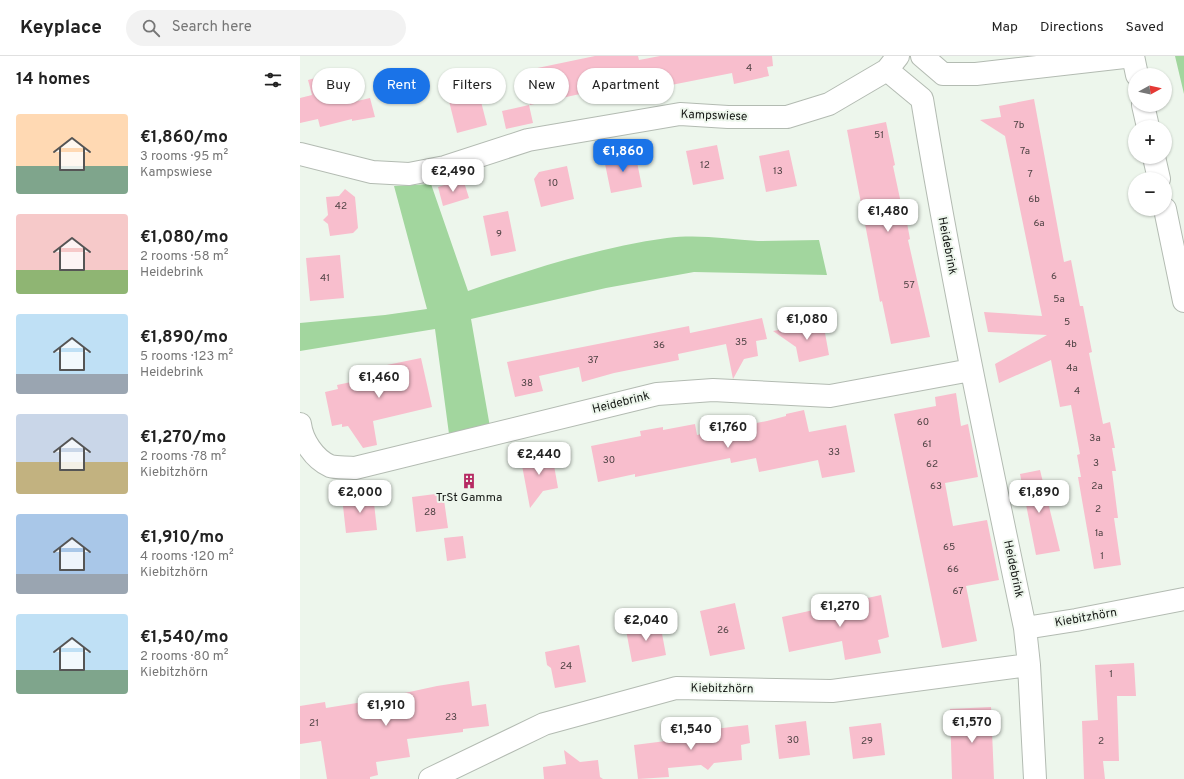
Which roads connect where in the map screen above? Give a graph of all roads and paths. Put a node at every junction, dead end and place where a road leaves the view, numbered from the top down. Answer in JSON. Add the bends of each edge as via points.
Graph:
{"nodes":[{"id":1,"x":922,"y":56,"type":"edge"},
{"id":2,"x":1133,"y":56,"type":"edge"},
{"id":3,"x":893,"y":63,"type":"edge"},
{"id":4,"x":1136,"y":68,"type":"edge"},
{"id":5,"x":943,"y":74,"type":"junction"},
{"id":6,"x":922,"y":99,"type":"junction"},
{"id":7,"x":300,"y":154,"type":"edge"},
{"id":8,"x":1166,"y":216,"type":"edge"},
{"id":9,"x":1184,"y":301,"type":"edge"},
{"id":10,"x":971,"y":370,"type":"junction"},
{"id":11,"x":300,"y":424,"type":"edge"},
{"id":12,"x":1184,"y":599,"type":"edge"},
{"id":13,"x":1025,"y":628,"type":"junction"},
{"id":14,"x":1029,"y":665,"type":"junction"},
{"id":15,"x":430,"y":779,"type":"edge"},
{"id":16,"x":1035,"y":779,"type":"edge"}],
"edges":[{"from":1,"to":5,"type":"street"},
{"from":2,"to":4,"type":"street"},
{"from":2,"to":5,"type":"street","via":[[976,74]]},
{"from":3,"to":6,"type":"street"},
{"from":3,"to":7,"type":"street","name":"Kampswiese","via":[[829,104],[787,117],[680,114],[528,140],[445,167],[409,174],[372,172]]},
{"from":5,"to":6,"type":"street"},
{"from":6,"to":10,"type":"street","name":"Heidebrink","via":[[942,221]]},
{"from":8,"to":9,"type":"street"},
{"from":10,"to":11,"type":"street","name":"Heidebrink","via":[[830,396],[713,390],[657,394],[355,468],[330,466],[312,454]]},
{"from":10,"to":13,"type":"street","name":"Heidebrink"},
{"from":12,"to":13,"type":"street","name":"Kiebitzhörn"},
{"from":13,"to":14,"type":"street"},
{"from":14,"to":15,"type":"street","name":"Kiebitzhörn","via":[[832,691],[676,688],[544,724]]},
{"from":14,"to":16,"type":"street"}]}
